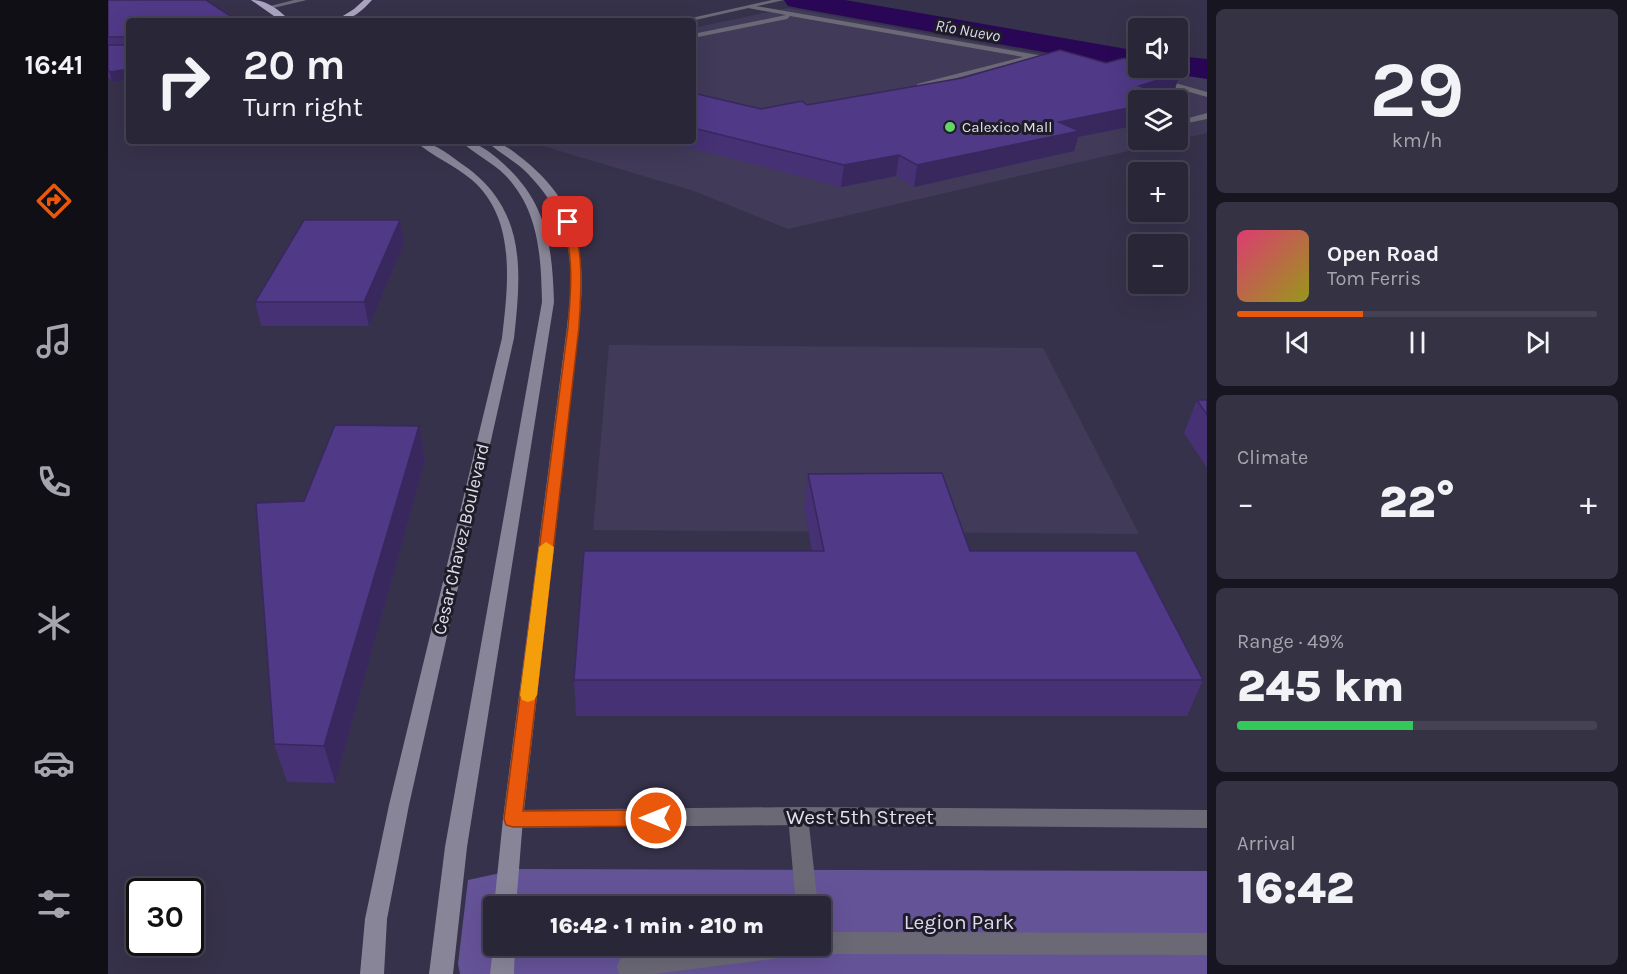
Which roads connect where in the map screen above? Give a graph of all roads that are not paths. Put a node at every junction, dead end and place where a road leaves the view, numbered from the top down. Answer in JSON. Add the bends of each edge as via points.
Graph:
{"nodes":[{"id":1,"x":255,"y":0,"type":"edge"},
{"id":2,"x":304,"y":0,"type":"edge"},
{"id":3,"x":368,"y":0,"type":"edge"},
{"id":4,"x":781,"y":0,"type":"edge"},
{"id":5,"x":269,"y":7,"type":"junction"},
{"id":6,"x":750,"y":7,"type":"junction"},
{"id":7,"x":796,"y":15,"type":"junction"},
{"id":8,"x":282,"y":18,"type":"edge"},
{"id":9,"x":344,"y":18,"type":"edge"},
{"id":10,"x":696,"y":18,"type":"edge"},
{"id":11,"x":696,"y":35,"type":"edge"},
{"id":12,"x":1033,"y":56,"type":"junction"},
{"id":13,"x":1066,"y":62,"type":"edge"},
{"id":14,"x":1153,"y":78,"type":"edge"},
{"id":15,"x":906,"y":88,"type":"edge"},
{"id":16,"x":1207,"y":94,"type":"edge"},
{"id":17,"x":1207,"y":116,"type":"edge"},
{"id":18,"x":1188,"y":121,"type":"edge"},
{"id":19,"x":424,"y":144,"type":"edge"},
{"id":20,"x":470,"y":144,"type":"edge"},
{"id":21,"x":495,"y":144,"type":"edge"},
{"id":22,"x":798,"y":816,"type":"junction"},
{"id":23,"x":513,"y":819,"type":"junction"},
{"id":24,"x":1207,"y":819,"type":"edge"},
{"id":25,"x":506,"y":896,"type":"edge"},
{"id":26,"x":806,"y":896,"type":"edge"},
{"id":27,"x":831,"y":943,"type":"edge"},
{"id":28,"x":1207,"y":944,"type":"edge"},
{"id":29,"x":503,"y":956,"type":"edge"},
{"id":30,"x":708,"y":956,"type":"edge"},
{"id":31,"x":372,"y":974,"type":"edge"},
{"id":32,"x":441,"y":974,"type":"edge"},
{"id":33,"x":502,"y":974,"type":"edge"},
{"id":34,"x":631,"y":974,"type":"edge"}],
"edges":[{"from":1,"to":5,"type":"highway"},
{"from":2,"to":5,"type":"street"},
{"from":3,"to":9,"type":"highway"},
{"from":4,"to":6,"type":"street"},
{"from":5,"to":8,"type":"highway"},
{"from":6,"to":7,"type":"street"},
{"from":6,"to":10,"type":"street"},
{"from":7,"to":11,"type":"street"},
{"from":7,"to":12,"type":"street"},
{"from":12,"to":13,"type":"street"},
{"from":12,"to":15,"type":"street"},
{"from":14,"to":16,"type":"street"},
{"from":17,"to":18,"type":"street"},
{"from":19,"to":31,"type":"main road","name":"Cesar Chavez Boulevard","via":[[484,186],[503,216],[513,252],[512,307],[399,805],[376,919]]},
{"from":20,"to":32,"type":"main road","via":[[510,175],[541,222],[548,258],[548,302],[456,847]]},
{"from":21,"to":23,"type":"main road","via":[[527,168],[553,197],[568,222],[577,271]]},
{"from":22,"to":23,"type":"street","name":"West 5th Street"},
{"from":22,"to":24,"type":"street","name":"West 5th Street"},
{"from":22,"to":26,"type":"street"},
{"from":23,"to":25,"type":"main road"},
{"from":27,"to":28,"type":"street"},
{"from":29,"to":33,"type":"main road"},
{"from":30,"to":34,"type":"street","via":[[629,966]]}]}
